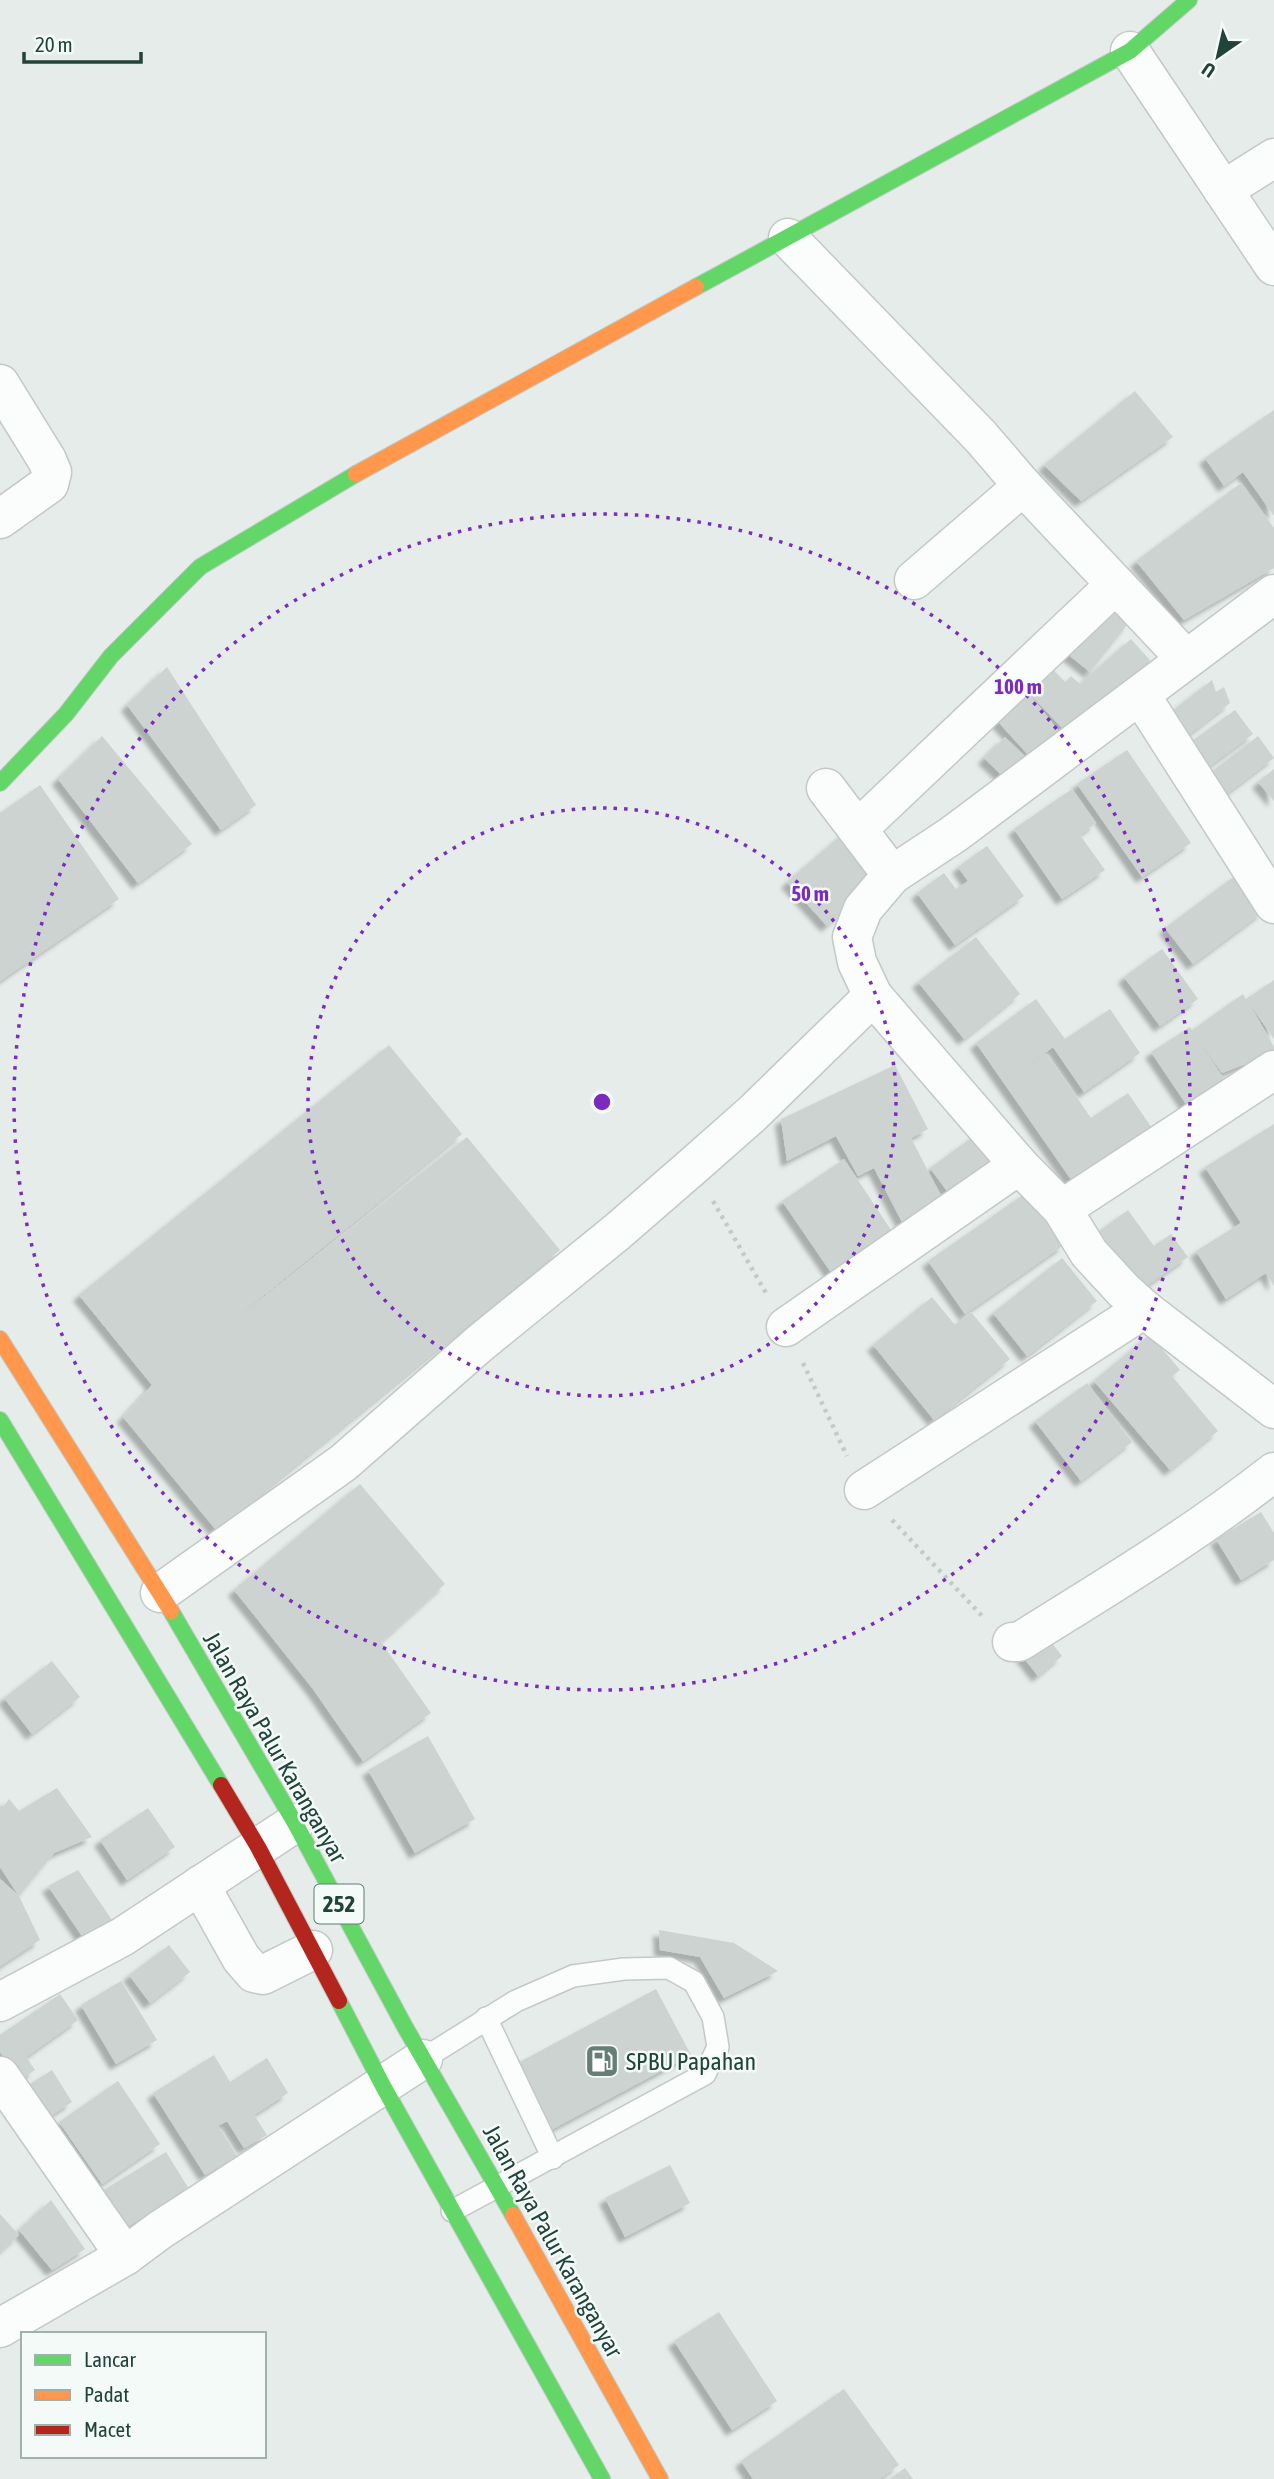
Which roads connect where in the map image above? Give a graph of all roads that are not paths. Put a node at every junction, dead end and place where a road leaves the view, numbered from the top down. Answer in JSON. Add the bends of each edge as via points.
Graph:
{"nodes":[{"id":1,"x":1189,"y":0,"type":"edge"},
{"id":2,"x":1130,"y":51,"type":"junction"},
{"id":3,"x":1274,"y":158,"type":"edge"},
{"id":4,"x":1223,"y":190,"type":"junction"},
{"id":5,"x":788,"y":237,"type":"junction"},
{"id":6,"x":1274,"y":266,"type":"edge"},
{"id":7,"x":0,"y":384,"type":"edge"},
{"id":8,"x":1023,"y":486,"type":"junction"},
{"id":9,"x":0,"y":519,"type":"edge"},
{"id":10,"x":914,"y":580,"type":"dead end"},
{"id":11,"x":1115,"y":585,"type":"junction"},
{"id":12,"x":1274,"y":594,"type":"edge"},
{"id":13,"x":1186,"y":659,"type":"junction"},
{"id":14,"x":1141,"y":696,"type":"junction"},
{"id":15,"x":0,"y":783,"type":"edge"},
{"id":16,"x":826,"y":788,"type":"dead end"},
{"id":17,"x":858,"y":829,"type":"junction"},
{"id":18,"x":892,"y":875,"type":"junction"},
{"id":19,"x":1274,"y":904,"type":"edge"},
{"id":20,"x":873,"y":996,"type":"junction"},
{"id":21,"x":1274,"y":1070,"type":"edge"},
{"id":22,"x":1019,"y":1165,"type":"junction"},
{"id":23,"x":1062,"y":1209,"type":"junction"},
{"id":24,"x":1143,"y":1309,"type":"junction"},
{"id":25,"x":786,"y":1327,"type":"road end"},
{"id":26,"x":0,"y":1339,"type":"edge"},
{"id":27,"x":1274,"y":1409,"type":"edge"},
{"id":28,"x":0,"y":1420,"type":"edge"},
{"id":29,"x":1274,"y":1472,"type":"edge"},
{"id":30,"x":863,"y":1490,"type":"road end"},
{"id":31,"x":160,"y":1593,"type":"junction"},
{"id":32,"x":1012,"y":1642,"type":"road end"},
{"id":33,"x":295,"y":1823,"type":"junction"},
{"id":34,"x":258,"y":1847,"type":"junction"},
{"id":35,"x":200,"y":1885,"type":"junction"},
{"id":36,"x":313,"y":1951,"type":"junction"},
{"id":37,"x":0,"y":2002,"type":"edge"},
{"id":38,"x":486,"y":2018,"type":"junction"},
{"id":39,"x":423,"y":2059,"type":"junction"},
{"id":40,"x":3,"y":2085,"type":"edge"},
{"id":41,"x":383,"y":2086,"type":"junction"},
{"id":42,"x":553,"y":2158,"type":"junction"},
{"id":43,"x":498,"y":2188,"type":"junction"},
{"id":44,"x":452,"y":2211,"type":"junction"},
{"id":45,"x":125,"y":2256,"type":"junction"},
{"id":46,"x":0,"y":2328,"type":"edge"},
{"id":47,"x":602,"y":2479,"type":"edge"},
{"id":48,"x":660,"y":2479,"type":"edge"}],
"edges":[{"from":1,"to":2,"type":"main road"},
{"from":2,"to":4,"type":"street"},
{"from":2,"to":5,"type":"main road"},
{"from":3,"to":4,"type":"street"},
{"from":4,"to":6,"type":"street"},
{"from":5,"to":8,"type":"street"},
{"from":5,"to":15,"type":"main road","via":[[386,456],[200,567],[111,656],[66,714]]},
{"from":7,"to":9,"type":"street","via":[[52,472],[49,484]]},
{"from":8,"to":10,"type":"street"},
{"from":8,"to":11,"type":"street"},
{"from":11,"to":13,"type":"street"},
{"from":11,"to":17,"type":"street"},
{"from":12,"to":13,"type":"street"},
{"from":13,"to":14,"type":"street"},
{"from":14,"to":18,"type":"street"},
{"from":14,"to":19,"type":"street"},
{"from":16,"to":17,"type":"street"},
{"from":17,"to":18,"type":"street"},
{"from":18,"to":20,"type":"street","via":[[863,909],[852,937],[857,962]]},
{"from":20,"to":22,"type":"street"},
{"from":20,"to":31,"type":"street","via":[[693,1167],[343,1463]]},
{"from":21,"to":23,"type":"street"},
{"from":22,"to":23,"type":"street"},
{"from":22,"to":25,"type":"street"},
{"from":23,"to":24,"type":"street","via":[[1089,1253]]},
{"from":24,"to":27,"type":"street"},
{"from":24,"to":30,"type":"street"},
{"from":26,"to":31,"type":"main road","name":"Jalan Raya Palur Karanganyar","number":"252"},
{"from":28,"to":34,"type":"main road","number":"252"},
{"from":29,"to":32,"type":"street","via":[[1234,1504],[1114,1582],[1019,1642]]},
{"from":31,"to":33,"type":"main road","name":"Jalan Raya Palur Karanganyar","number":"252"},
{"from":33,"to":34,"type":"street"},
{"from":33,"to":39,"type":"main road","name":"Jalan Raya Palur Karanganyar","number":"252"},
{"from":34,"to":35,"type":"street"},
{"from":34,"to":36,"type":"main road","number":"252"},
{"from":35,"to":36,"type":"street","via":[[254,1973],[263,1975]]},
{"from":35,"to":37,"type":"street","via":[[122,1937]]},
{"from":36,"to":41,"type":"main road","number":"252"},
{"from":38,"to":39,"type":"lane"},
{"from":38,"to":42,"type":"lane"},
{"from":38,"to":42,"type":"lane","via":[[573,1976],[669,1968],[694,1982],[713,2017],[718,2047],[705,2074]]},
{"from":39,"to":41,"type":"street"},
{"from":39,"to":43,"type":"main road","name":"Jalan Raya Palur Karanganyar","number":"252"},
{"from":40,"to":45,"type":"street"},
{"from":41,"to":44,"type":"main road","number":"252"},
{"from":41,"to":45,"type":"street"},
{"from":42,"to":43,"type":"lane"},
{"from":43,"to":44,"type":"lane"},
{"from":43,"to":48,"type":"main road","name":"Jalan Raya Palur Karanganyar","number":"252"},
{"from":44,"to":47,"type":"main road","number":"252"},
{"from":45,"to":46,"type":"street"}]}
